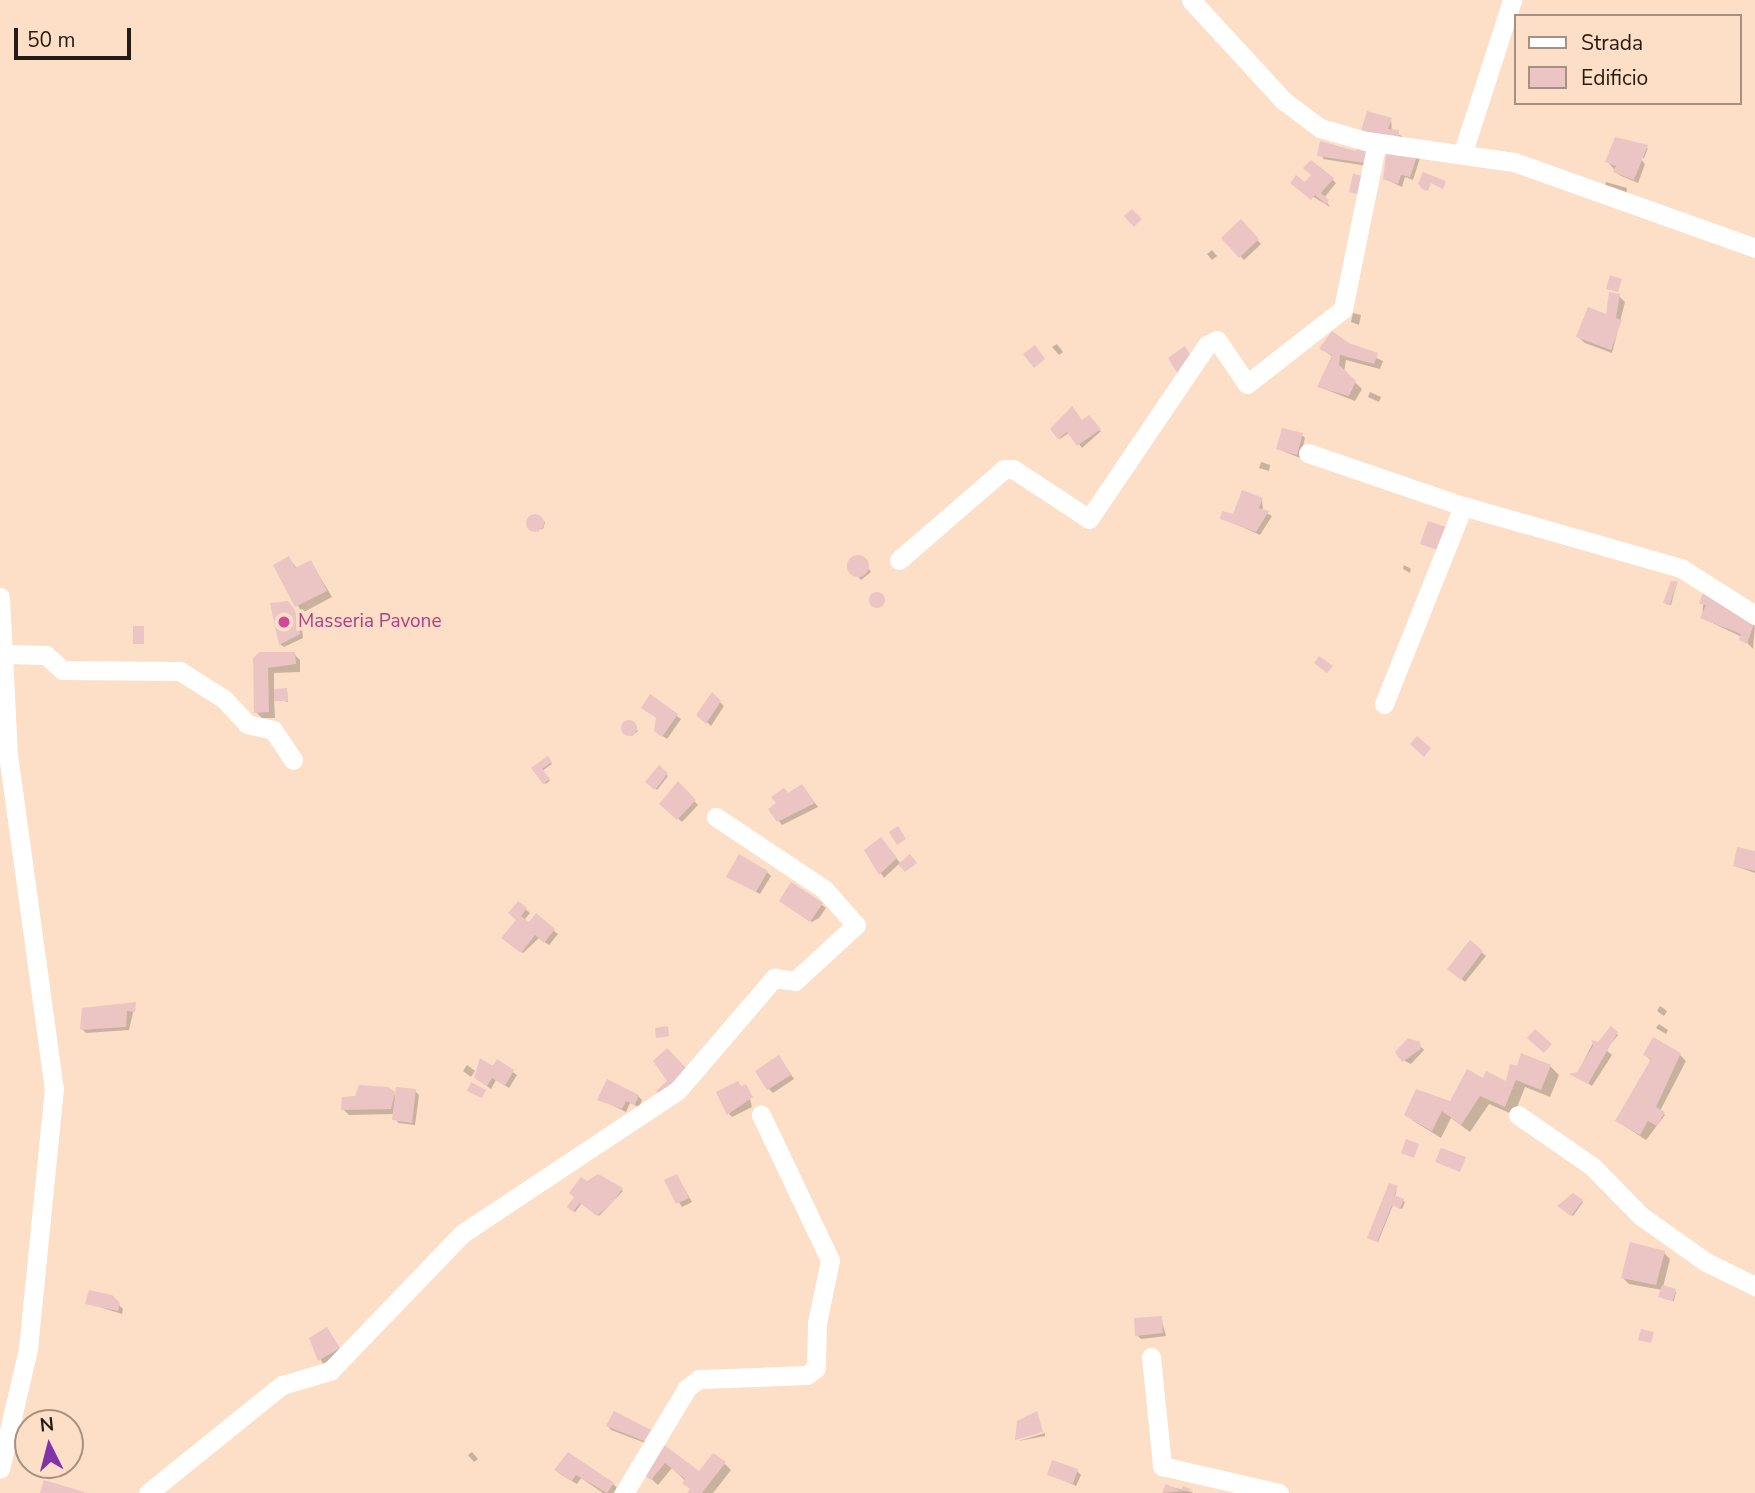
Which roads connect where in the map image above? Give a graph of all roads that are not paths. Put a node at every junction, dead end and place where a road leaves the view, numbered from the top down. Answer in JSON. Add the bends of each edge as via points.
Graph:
{"nodes":[{"id":1,"x":1191,"y":0,"type":"edge"},
{"id":2,"x":1512,"y":0,"type":"edge"},
{"id":3,"x":1377,"y":142,"type":"junction"},
{"id":4,"x":1463,"y":152,"type":"junction"},
{"id":5,"x":1755,"y":248,"type":"edge"},
{"id":6,"x":1308,"y":453,"type":"dead end"},
{"id":7,"x":1463,"y":506,"type":"junction"},
{"id":8,"x":899,"y":560,"type":"dead end"},
{"id":9,"x":0,"y":597,"type":"edge"},
{"id":10,"x":1755,"y":615,"type":"edge"},
{"id":11,"x":3,"y":654,"type":"junction"},
{"id":12,"x":1384,"y":704,"type":"dead end"},
{"id":13,"x":293,"y":760,"type":"dead end"},
{"id":14,"x":716,"y":817,"type":"dead end"},
{"id":15,"x":761,"y":1115,"type":"dead end"},
{"id":16,"x":1518,"y":1115,"type":"dead end"},
{"id":17,"x":1755,"y":1286,"type":"edge"},
{"id":18,"x":1151,"y":1357,"type":"dead end"},
{"id":19,"x":0,"y":1469,"type":"edge"},
{"id":20,"x":148,"y":1493,"type":"edge"},
{"id":21,"x":624,"y":1493,"type":"edge"},
{"id":22,"x":1279,"y":1493,"type":"edge"}],
"edges":[{"from":1,"to":3,"type":"street","via":[[1304,118],[1320,128]]},
{"from":2,"to":4,"type":"street"},
{"from":3,"to":4,"type":"street"},
{"from":3,"to":8,"type":"street","via":[[1343,309],[1247,384],[1217,341],[1207,345],[1089,519],[1013,469],[1004,469]]},
{"from":4,"to":5,"type":"street","via":[[1514,162]]},
{"from":6,"to":7,"type":"street"},
{"from":7,"to":10,"type":"street","via":[[1681,568]]},
{"from":7,"to":12,"type":"street"},
{"from":9,"to":11,"type":"street"},
{"from":11,"to":13,"type":"street","via":[[46,655],[62,670],[180,671],[224,699],[247,724],[272,730]]},
{"from":11,"to":19,"type":"street","via":[[8,754],[54,1088],[28,1349]]},
{"from":14,"to":20,"type":"street","via":[[824,889],[856,925],[795,981],[774,978],[678,1090],[463,1233],[330,1371],[282,1385]]},
{"from":15,"to":21,"type":"street","via":[[830,1260],[817,1323],[816,1368],[807,1375],[699,1379],[688,1388]]},
{"from":16,"to":17,"type":"street","via":[[1594,1167],[1641,1216],[1706,1262]]},
{"from":18,"to":22,"type":"street","via":[[1162,1466]]}]}
